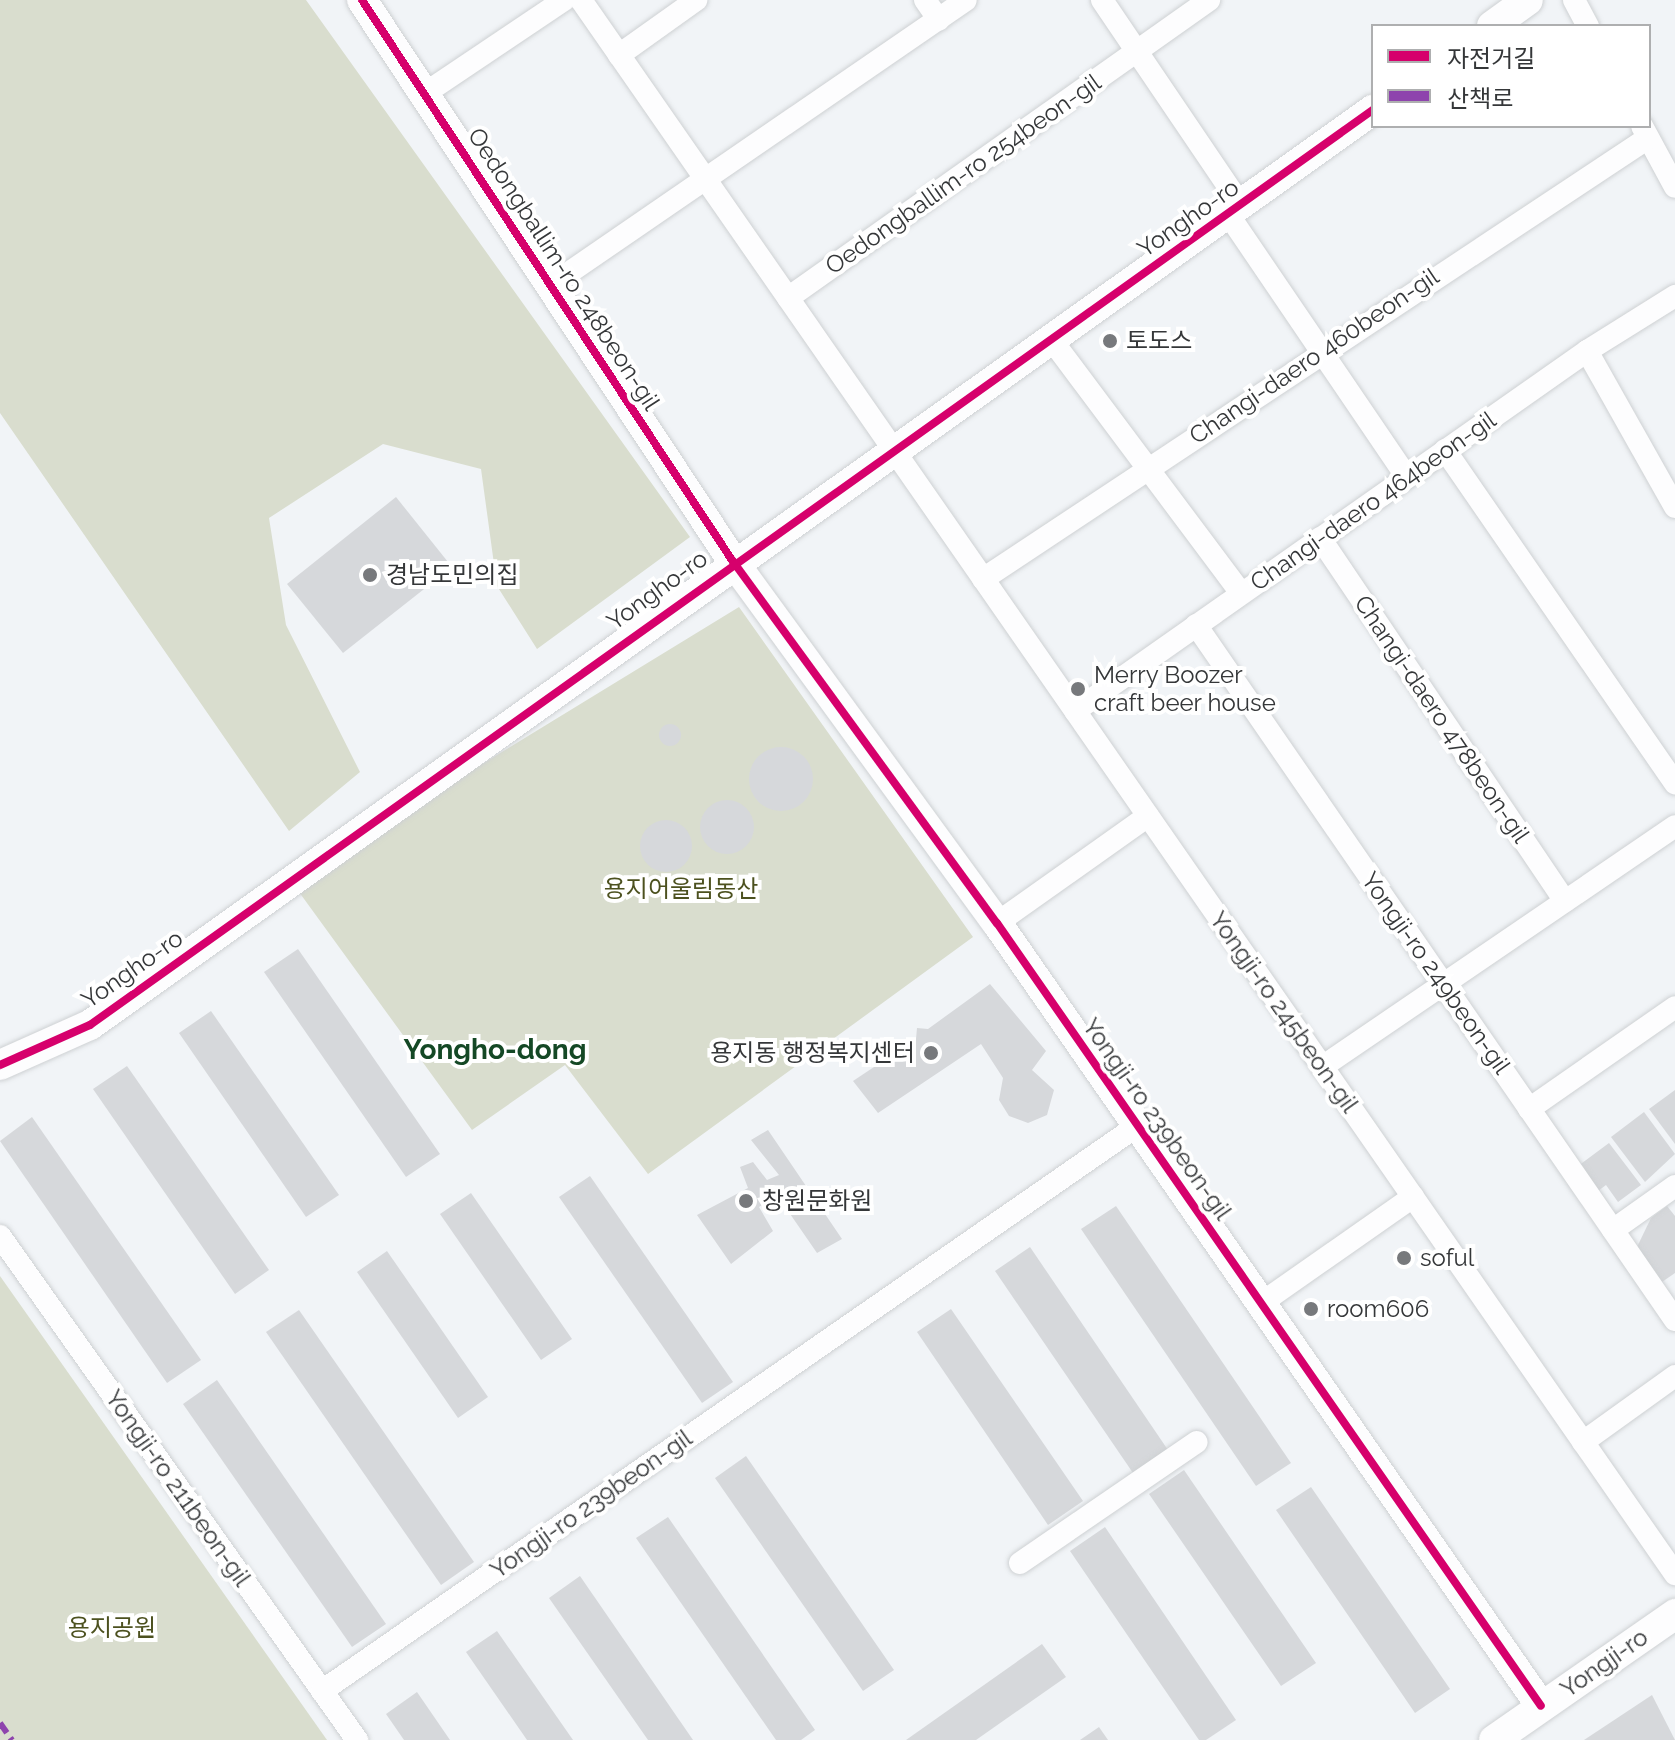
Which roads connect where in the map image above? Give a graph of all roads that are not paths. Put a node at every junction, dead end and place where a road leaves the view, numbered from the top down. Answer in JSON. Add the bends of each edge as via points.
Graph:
{"nodes":[{"id":1,"x":362,"y":0,"type":"edge"},
{"id":2,"x":564,"y":0,"type":"edge"},
{"id":3,"x":581,"y":0,"type":"edge"},
{"id":4,"x":696,"y":0,"type":"edge"},
{"id":5,"x":925,"y":0,"type":"edge"},
{"id":6,"x":966,"y":0,"type":"edge"},
{"id":7,"x":1102,"y":0,"type":"edge"},
{"id":8,"x":1209,"y":0,"type":"edge"},
{"id":9,"x":1528,"y":0,"type":"edge"},
{"id":10,"x":1574,"y":0,"type":"edge"},
{"id":11,"x":939,"y":20,"type":"junction"},
{"id":12,"x":1495,"y":24,"type":"edge"},
{"id":13,"x":1587,"y":24,"type":"edge"},
{"id":14,"x":1137,"y":51,"type":"junction"},
{"id":15,"x":619,"y":55,"type":"junction"},
{"id":16,"x":424,"y":94,"type":"junction"},
{"id":17,"x":1371,"y":111,"type":"edge"},
{"id":18,"x":1645,"y":132,"type":"edge"},
{"id":19,"x":705,"y":179,"type":"junction"},
{"id":20,"x":1675,"y":187,"type":"edge"},
{"id":21,"x":1234,"y":209,"type":"junction"},
{"id":22,"x":551,"y":285,"type":"junction"},
{"id":23,"x":1675,"y":296,"type":"edge"},
{"id":24,"x":788,"y":298,"type":"junction"},
{"id":25,"x":1051,"y":339,"type":"junction"},
{"id":26,"x":1321,"y":349,"type":"junction"},
{"id":27,"x":1587,"y":351,"type":"junction"},
{"id":28,"x":1445,"y":450,"type":"junction"},
{"id":29,"x":894,"y":451,"type":"junction"},
{"id":30,"x":1147,"y":467,"type":"junction"},
{"id":31,"x":1407,"y":477,"type":"junction"},
{"id":32,"x":1675,"y":507,"type":"edge"},
{"id":33,"x":1320,"y":538,"type":"junction"},
{"id":34,"x":732,"y":560,"type":"junction"},
{"id":35,"x":983,"y":579,"type":"junction"},
{"id":36,"x":1241,"y":593,"type":"junction"},
{"id":37,"x":1196,"y":625,"type":"junction"},
{"id":38,"x":1075,"y":711,"type":"junction"},
{"id":39,"x":1675,"y":783,"type":"edge"},
{"id":40,"x":1148,"y":816,"type":"junction"},
{"id":41,"x":1675,"y":826,"type":"edge"},
{"id":42,"x":1565,"y":901,"type":"junction"},
{"id":43,"x":997,"y":923,"type":"junction"},
{"id":44,"x":1443,"y":984,"type":"junction"},
{"id":45,"x":1675,"y":1007,"type":"edge"},
{"id":46,"x":0,"y":1065,"type":"edge"},
{"id":47,"x":1322,"y":1067,"type":"junction"},
{"id":48,"x":1529,"y":1109,"type":"junction"},
{"id":49,"x":1137,"y":1126,"type":"junction"},
{"id":50,"x":1675,"y":1186,"type":"edge"},
{"id":51,"x":1413,"y":1197,"type":"junction"},
{"id":52,"x":1613,"y":1230,"type":"junction"},
{"id":53,"x":0,"y":1236,"type":"edge"},
{"id":54,"x":1260,"y":1304,"type":"junction"},
{"id":55,"x":1675,"y":1320,"type":"edge"},
{"id":56,"x":1675,"y":1376,"type":"edge"},
{"id":57,"x":1197,"y":1442,"type":"dead end"},
{"id":58,"x":1583,"y":1442,"type":"junction"},
{"id":59,"x":1020,"y":1563,"type":"dead end"},
{"id":60,"x":1675,"y":1574,"type":"edge"},
{"id":61,"x":1675,"y":1614,"type":"edge"},
{"id":62,"x":322,"y":1691,"type":"junction"},
{"id":63,"x":1541,"y":1706,"type":"junction"},
{"id":64,"x":357,"y":1740,"type":"edge"},
{"id":65,"x":1494,"y":1740,"type":"edge"}],
"edges":[{"from":1,"to":16,"type":"street","name":"Oedongballim-ro 248beon-gil"},
{"from":2,"to":16,"type":"street"},
{"from":3,"to":15,"type":"street"},
{"from":4,"to":15,"type":"street"},
{"from":5,"to":11,"type":"street"},
{"from":6,"to":11,"type":"street"},
{"from":7,"to":14,"type":"street"},
{"from":8,"to":14,"type":"street","name":"Oedongballim-ro 254beon-gil"},
{"from":9,"to":12,"type":"street"},
{"from":10,"to":13,"type":"street"},
{"from":11,"to":19,"type":"street"},
{"from":14,"to":21,"type":"street"},
{"from":14,"to":24,"type":"street","name":"Oedongballim-ro 254beon-gil"},
{"from":15,"to":19,"type":"street"},
{"from":16,"to":22,"type":"street","name":"Oedongballim-ro 248beon-gil"},
{"from":17,"to":21,"type":"street","name":"Yongho-ro"},
{"from":18,"to":20,"type":"street"},
{"from":18,"to":26,"type":"street","name":"Changi-daero 460beon-gil"},
{"from":19,"to":22,"type":"street"},
{"from":19,"to":24,"type":"street"},
{"from":21,"to":25,"type":"street","name":"Yongho-ro"},
{"from":21,"to":26,"type":"street"},
{"from":22,"to":34,"type":"street","name":"Oedongballim-ro 248beon-gil"},
{"from":23,"to":27,"type":"street","name":"Changi-daero 464beon-gil"},
{"from":24,"to":29,"type":"street"},
{"from":25,"to":29,"type":"street","name":"Yongho-ro"},
{"from":25,"to":30,"type":"street"},
{"from":26,"to":30,"type":"street","name":"Changi-daero 460beon-gil"},
{"from":26,"to":31,"type":"street"},
{"from":27,"to":28,"type":"street","name":"Changi-daero 464beon-gil"},
{"from":27,"to":32,"type":"street"},
{"from":28,"to":31,"type":"street","name":"Changi-daero 464beon-gil"},
{"from":28,"to":39,"type":"street"},
{"from":29,"to":34,"type":"street","name":"Yongho-ro"},
{"from":29,"to":35,"type":"street","name":"Yongji-ro 245beon-gil"},
{"from":30,"to":35,"type":"street","name":"Changi-daero 460beon-gil"},
{"from":30,"to":36,"type":"street"},
{"from":31,"to":33,"type":"street","name":"Changi-daero 464beon-gil"},
{"from":33,"to":36,"type":"street","name":"Changi-daero 464beon-gil"},
{"from":33,"to":42,"type":"street","name":"Changi-daero 478beon-gil"},
{"from":34,"to":43,"type":"street","name":"Yongji-ro 239beon-gil"},
{"from":34,"to":46,"type":"street","name":"Yongho-ro","via":[[90,1025]]},
{"from":35,"to":38,"type":"street","name":"Yongji-ro 245beon-gil"},
{"from":36,"to":37,"type":"street","name":"Changi-daero 464beon-gil"},
{"from":37,"to":38,"type":"street","name":"Changi-daero 464beon-gil"},
{"from":37,"to":44,"type":"street","name":"Yongji-ro 249beon-gil"},
{"from":38,"to":40,"type":"street","name":"Yongji-ro 245beon-gil"},
{"from":40,"to":43,"type":"street"},
{"from":40,"to":47,"type":"street","name":"Yongji-ro 245beon-gil"},
{"from":41,"to":42,"type":"street"},
{"from":42,"to":44,"type":"street"},
{"from":43,"to":49,"type":"street","name":"Yongji-ro 239beon-gil"},
{"from":44,"to":47,"type":"street"},
{"from":44,"to":48,"type":"street","name":"Yongji-ro 249beon-gil"},
{"from":45,"to":48,"type":"street"},
{"from":47,"to":51,"type":"street","name":"Yongji-ro 245beon-gil"},
{"from":48,"to":52,"type":"street","name":"Yongji-ro 249beon-gil"},
{"from":49,"to":54,"type":"street","name":"Yongji-ro 239beon-gil"},
{"from":49,"to":62,"type":"street","name":"Yongji-ro 239beon-gil"},
{"from":50,"to":52,"type":"street"},
{"from":51,"to":54,"type":"street"},
{"from":51,"to":58,"type":"street","name":"Yongji-ro 245beon-gil"},
{"from":52,"to":55,"type":"street","name":"Yongji-ro 249beon-gil"},
{"from":53,"to":62,"type":"street","name":"Yongji-ro 211beon-gil"},
{"from":54,"to":63,"type":"street","name":"Yongji-ro 239beon-gil"},
{"from":56,"to":58,"type":"street"},
{"from":57,"to":59,"type":"street"},
{"from":58,"to":60,"type":"street","name":"Yongji-ro 245beon-gil"},
{"from":61,"to":63,"type":"street","name":"Yongji-ro"},
{"from":62,"to":64,"type":"street","name":"Yongji-ro 211beon-gil"},
{"from":63,"to":65,"type":"street","name":"Yongji-ro"}]}
